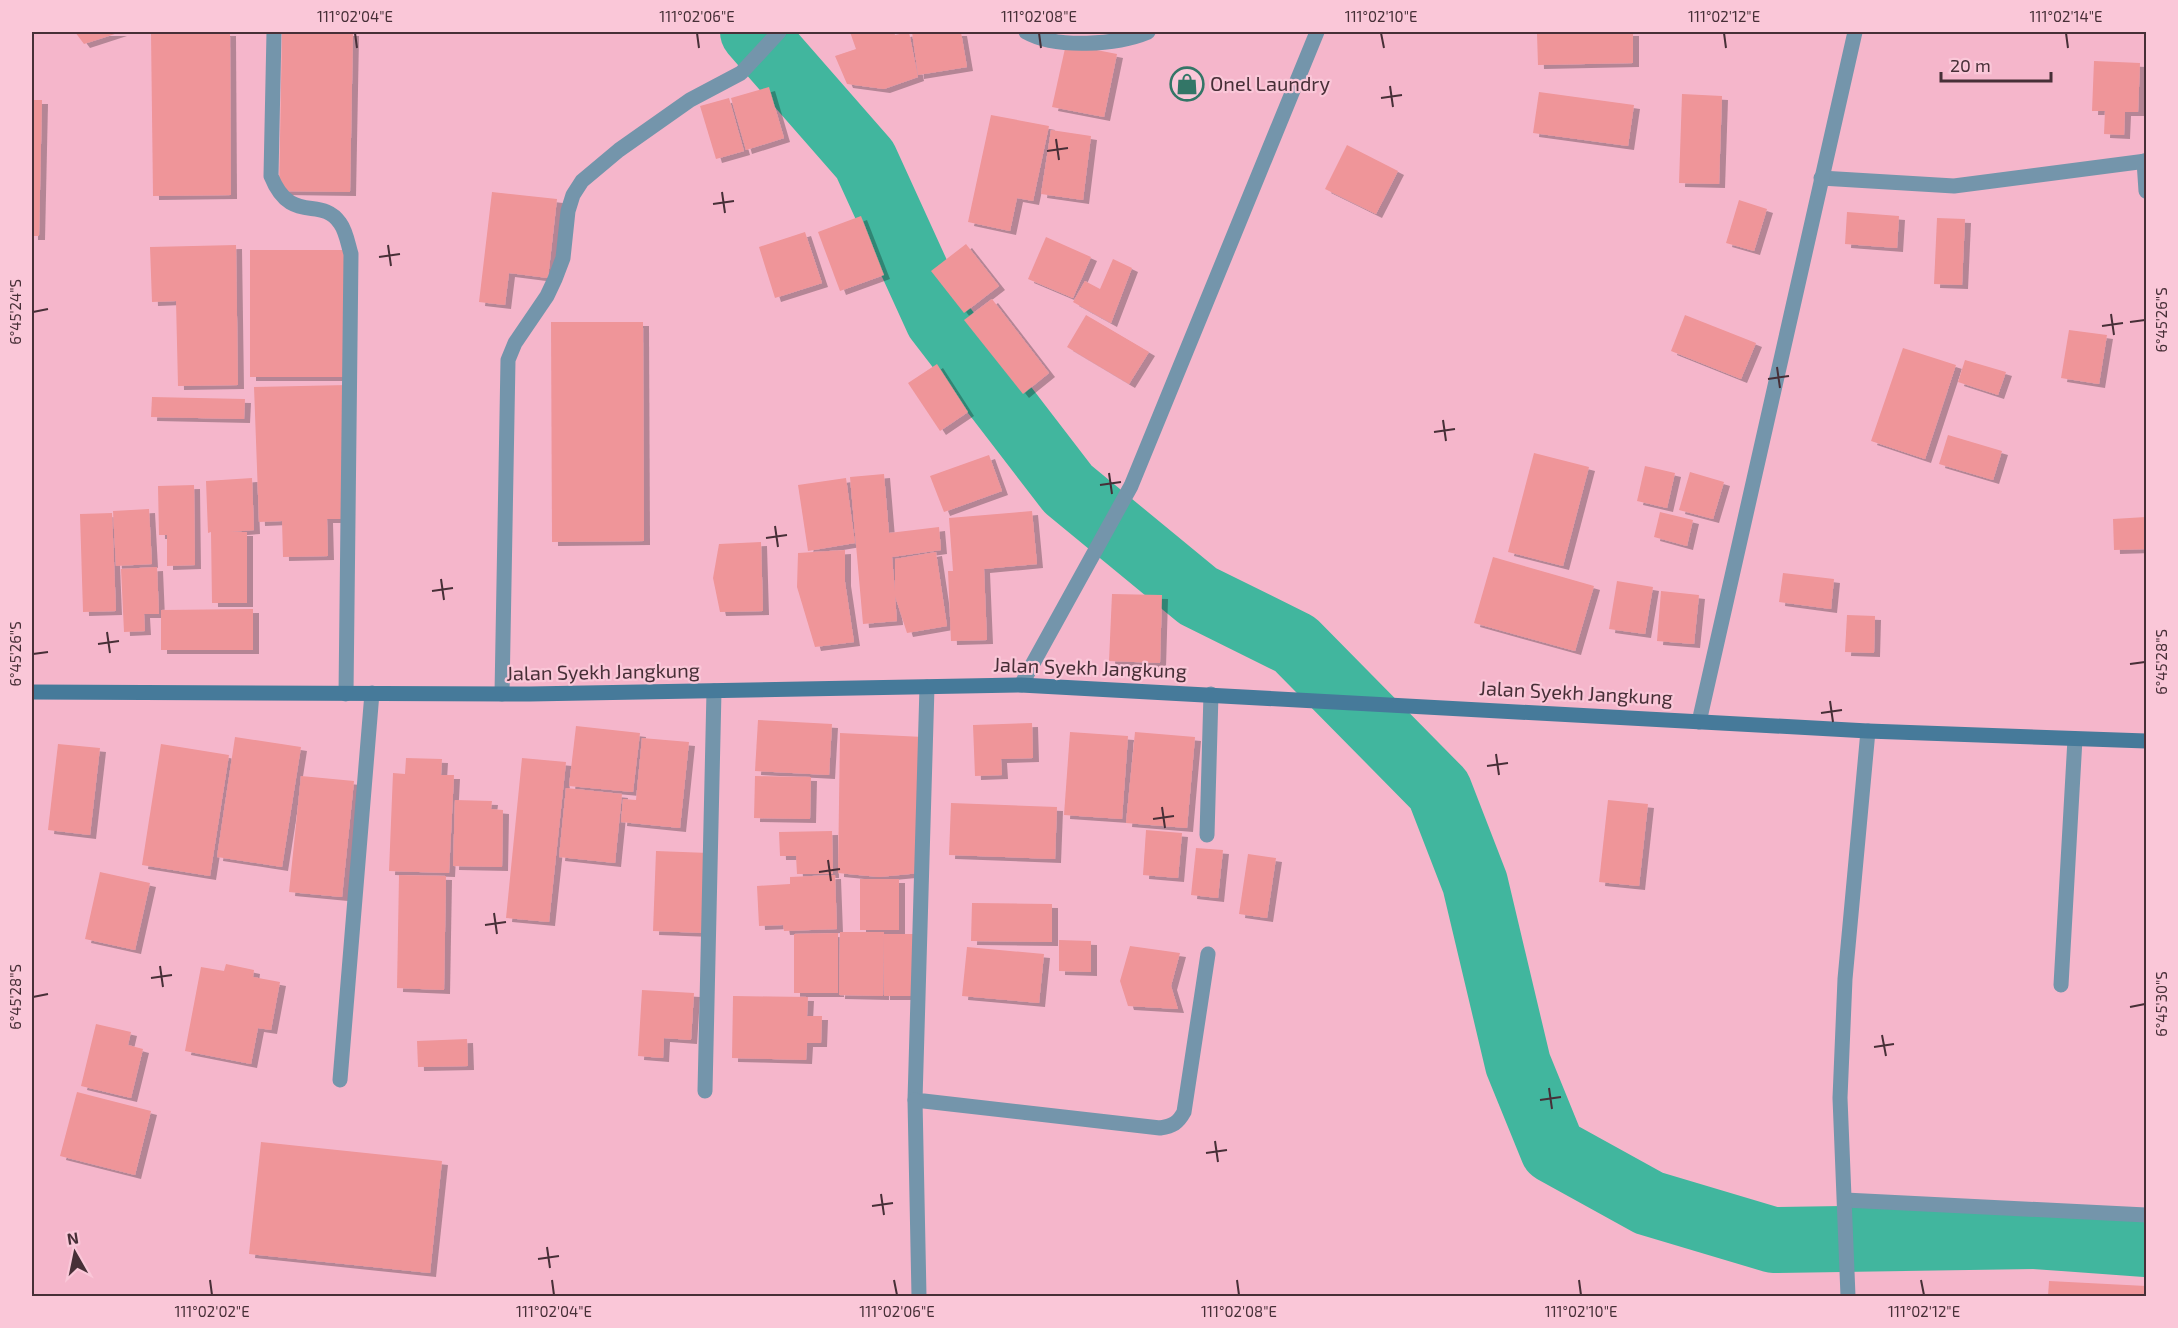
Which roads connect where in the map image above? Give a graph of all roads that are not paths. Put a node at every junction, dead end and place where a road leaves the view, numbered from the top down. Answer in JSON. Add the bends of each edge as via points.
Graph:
{"nodes":[{"id":1,"x":274,"y":32,"type":"edge"},
{"id":2,"x":779,"y":32,"type":"edge"},
{"id":3,"x":1026,"y":32,"type":"edge"},
{"id":4,"x":1148,"y":32,"type":"edge"},
{"id":5,"x":1317,"y":32,"type":"edge"},
{"id":6,"x":1855,"y":32,"type":"edge"},
{"id":7,"x":2145,"y":161,"type":"edge"},
{"id":8,"x":1821,"y":178,"type":"junction"},
{"id":9,"x":2146,"y":191,"type":"edge"},
{"id":10,"x":1021,"y":685,"type":"junction"},
{"id":11,"x":927,"y":687,"type":"junction"},
{"id":12,"x":714,"y":691,"type":"junction"},
{"id":13,"x":32,"y":692,"type":"edge"},
{"id":14,"x":372,"y":693,"type":"junction"},
{"id":15,"x":346,"y":694,"type":"junction"},
{"id":16,"x":502,"y":694,"type":"junction"},
{"id":17,"x":1210,"y":694,"type":"junction"},
{"id":18,"x":1699,"y":722,"type":"junction"},
{"id":19,"x":1868,"y":731,"type":"junction"},
{"id":20,"x":2075,"y":739,"type":"junction"},
{"id":21,"x":2146,"y":741,"type":"edge"},
{"id":22,"x":1207,"y":836,"type":"dead end"},
{"id":23,"x":1208,"y":954,"type":"dead end"},
{"id":24,"x":2061,"y":985,"type":"dead end"},
{"id":25,"x":340,"y":1080,"type":"dead end"},
{"id":26,"x":705,"y":1091,"type":"dead end"},
{"id":27,"x":915,"y":1100,"type":"junction"},
{"id":28,"x":1845,"y":1205,"type":"junction"},
{"id":29,"x":2146,"y":1215,"type":"edge"},
{"id":30,"x":919,"y":1296,"type":"edge"},
{"id":31,"x":1848,"y":1296,"type":"edge"}],
"edges":[{"from":1,"to":15,"type":"street","via":[[272,176],[279,194],[291,204],[326,212],[340,222],[351,254]]},
{"from":2,"to":16,"type":"street","via":[[741,74],[690,100],[619,150],[582,181],[573,195],[563,258],[555,279],[508,360]]},
{"from":3,"to":4,"type":"street","via":[[1064,42],[1115,41]]},
{"from":5,"to":10,"type":"street","via":[[1131,486]]},
{"from":6,"to":8,"type":"street"},
{"from":7,"to":8,"type":"street","via":[[1954,186]]},
{"from":7,"to":9,"type":"street"},
{"from":8,"to":18,"type":"street"},
{"from":10,"to":11,"type":"main road","name":"Jalan Syekh Jangkung"},
{"from":10,"to":17,"type":"main road","name":"Jalan Syekh Jangkung"},
{"from":11,"to":12,"type":"main road","name":"Jalan Syekh Jangkung"},
{"from":11,"to":27,"type":"street"},
{"from":12,"to":16,"type":"main road","name":"Jalan Syekh Jangkung"},
{"from":12,"to":26,"type":"street"},
{"from":13,"to":15,"type":"main road","name":"Jalan Syekh Jangkung"},
{"from":14,"to":15,"type":"main road","name":"Jalan Syekh Jangkung"},
{"from":14,"to":16,"type":"main road","name":"Jalan Syekh Jangkung"},
{"from":14,"to":25,"type":"street"},
{"from":17,"to":18,"type":"main road","name":"Jalan Syekh Jangkung"},
{"from":17,"to":22,"type":"street"},
{"from":18,"to":19,"type":"main road","name":"Jalan Syekh Jangkung"},
{"from":19,"to":20,"type":"main road","name":"Jalan Syekh Jangkung"},
{"from":19,"to":28,"type":"street","via":[[1844,991],[1840,1098]]},
{"from":20,"to":21,"type":"main road","name":"Jalan Syekh Jangkung"},
{"from":20,"to":24,"type":"street"},
{"from":23,"to":27,"type":"street","via":[[1184,1112],[1172,1126],[1160,1128]]},
{"from":27,"to":30,"type":"street"},
{"from":28,"to":29,"type":"street"},
{"from":28,"to":31,"type":"street"}]}
